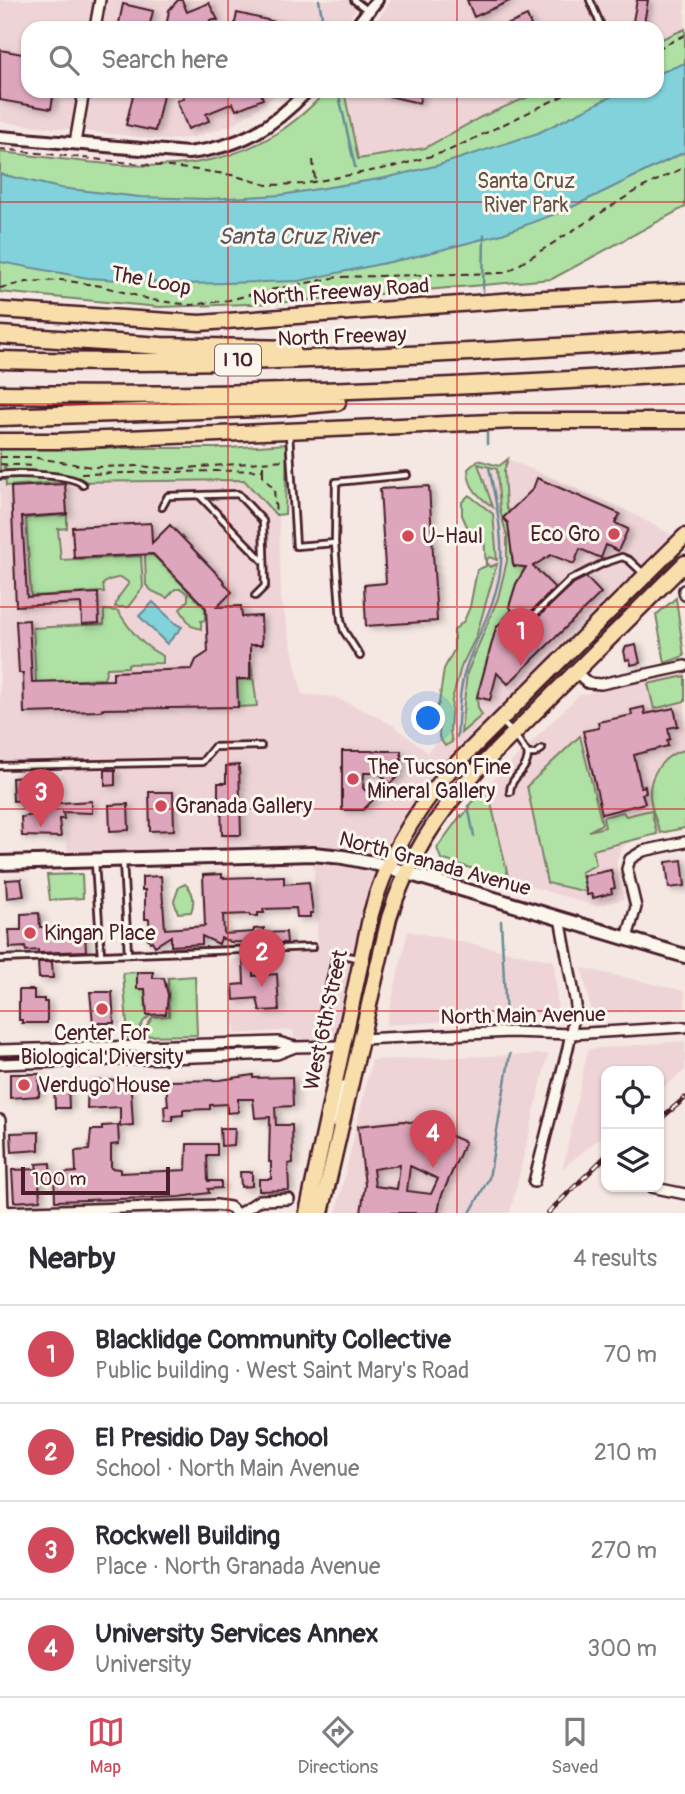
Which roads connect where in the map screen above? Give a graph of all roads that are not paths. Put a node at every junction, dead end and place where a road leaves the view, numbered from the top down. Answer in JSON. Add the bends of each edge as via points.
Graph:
{"nodes":[{"id":1,"x":100,"y":0,"type":"edge"},
{"id":2,"x":354,"y":0,"type":"edge"},
{"id":3,"x":377,"y":0,"type":"edge"},
{"id":4,"x":590,"y":0,"type":"edge"},
{"id":5,"x":368,"y":11,"type":"junction"},
{"id":6,"x":96,"y":21,"type":"edge"},
{"id":7,"x":360,"y":21,"type":"edge"},
{"id":8,"x":599,"y":21,"type":"edge"},
{"id":9,"x":83,"y":98,"type":"edge"},
{"id":10,"x":300,"y":98,"type":"edge"},
{"id":11,"x":0,"y":137,"type":"edge"},
{"id":12,"x":75,"y":144,"type":"junction"},
{"id":13,"x":685,"y":291,"type":"edge"},
{"id":14,"x":0,"y":310,"type":"edge"},
{"id":15,"x":0,"y":335,"type":"edge"},
{"id":16,"x":685,"y":339,"type":"edge"},
{"id":17,"x":476,"y":352,"type":"junction"},
{"id":18,"x":0,"y":360,"type":"edge"},
{"id":19,"x":685,"y":373,"type":"edge"},
{"id":20,"x":474,"y":387,"type":"junction"},
{"id":21,"x":0,"y":394,"type":"edge"},
{"id":22,"x":0,"y":417,"type":"edge"},
{"id":23,"x":685,"y":421,"type":"edge"},
{"id":24,"x":289,"y":430,"type":"junction"},
{"id":25,"x":0,"y":441,"type":"edge"},
{"id":26,"x":0,"y":475,"type":"edge"},
{"id":27,"x":407,"y":475,"type":"dead end"},
{"id":28,"x":83,"y":485,"type":"dead end"},
{"id":29,"x":200,"y":495,"type":"junction"},
{"id":30,"x":162,"y":507,"type":"dead end"},
{"id":31,"x":685,"y":536,"type":"edge"},
{"id":32,"x":335,"y":543,"type":"junction"},
{"id":33,"x":264,"y":562,"type":"junction"},
{"id":34,"x":685,"y":563,"type":"edge"},
{"id":35,"x":646,"y":575,"type":"junction"},
{"id":36,"x":660,"y":588,"type":"junction"},
{"id":37,"x":255,"y":596,"type":"dead end"},
{"id":38,"x":511,"y":637,"type":"dead end"},
{"id":39,"x":360,"y":656,"type":"dead end"},
{"id":40,"x":685,"y":666,"type":"edge"},
{"id":41,"x":575,"y":671,"type":"junction"},
{"id":42,"x":500,"y":720,"type":"junction"},
{"id":43,"x":514,"y":734,"type":"junction"},
{"id":44,"x":261,"y":746,"type":"dead end"},
{"id":45,"x":542,"y":749,"type":"dead end"},
{"id":46,"x":528,"y":754,"type":"junction"},
{"id":47,"x":0,"y":766,"type":"edge"},
{"id":48,"x":510,"y":792,"type":"dead end"},
{"id":49,"x":685,"y":842,"type":"edge"},
{"id":50,"x":123,"y":860,"type":"junction"},
{"id":51,"x":95,"y":861,"type":"junction"},
{"id":52,"x":0,"y":863,"type":"edge"},
{"id":53,"x":387,"y":867,"type":"junction"},
{"id":54,"x":406,"y":872,"type":"junction"},
{"id":55,"x":560,"y":918,"type":"junction"},
{"id":56,"x":627,"y":938,"type":"junction"},
{"id":57,"x":313,"y":947,"type":"dead end"},
{"id":58,"x":128,"y":954,"type":"junction"},
{"id":59,"x":101,"y":955,"type":"junction"},
{"id":60,"x":685,"y":956,"type":"edge"},
{"id":61,"x":0,"y":959,"type":"edge"},
{"id":62,"x":361,"y":959,"type":"junction"},
{"id":63,"x":321,"y":1020,"type":"dead end"},
{"id":64,"x":685,"y":1027,"type":"edge"},
{"id":65,"x":571,"y":1034,"type":"junction"},
{"id":66,"x":361,"y":1039,"type":"junction"},
{"id":67,"x":342,"y":1046,"type":"junction"},
{"id":68,"x":295,"y":1047,"type":"junction"},
{"id":69,"x":0,"y":1050,"type":"edge"},
{"id":70,"x":356,"y":1058,"type":"junction"},
{"id":71,"x":0,"y":1065,"type":"edge"},
{"id":72,"x":0,"y":1120,"type":"edge"},
{"id":73,"x":534,"y":1182,"type":"dead end"},
{"id":74,"x":313,"y":1183,"type":"junction"},
{"id":75,"x":664,"y":1190,"type":"edge"},
{"id":76,"x":685,"y":1194,"type":"edge"},
{"id":77,"x":289,"y":1199,"type":"dead end"},
{"id":78,"x":2,"y":1212,"type":"edge"},
{"id":79,"x":238,"y":1213,"type":"edge"},
{"id":80,"x":306,"y":1213,"type":"edge"},
{"id":81,"x":321,"y":1213,"type":"edge"}],
"edges":[{"from":1,"to":6,"type":"street"},
{"from":2,"to":5,"type":"lane"},
{"from":3,"to":5,"type":"street"},
{"from":4,"to":8,"type":"lane"},
{"from":5,"to":7,"type":"street"},
{"from":9,"to":12,"type":"street"},
{"from":10,"to":12,"type":"street","via":[[285,114],[246,139],[219,150],[188,153]]},
{"from":11,"to":12,"type":"street"},
{"from":13,"to":14,"type":"main road","name":"North Freeway Road","via":[[200,323]]},
{"from":15,"to":17,"type":"highway","via":[[161,346]]},
{"from":16,"to":17,"type":"highway","name":"North Freeway","number":"I 10"},
{"from":17,"to":18,"type":"highway","name":"North Freeway","number":"I 10","via":[[310,360]]},
{"from":19,"to":20,"type":"highway","number":"I 10"},
{"from":20,"to":21,"type":"highway","number":"I 10","via":[[128,396]]},
{"from":20,"to":22,"type":"highway","via":[[282,407]]},
{"from":23,"to":24,"type":"main road","via":[[515,421]]},
{"from":24,"to":25,"type":"main road"},
{"from":24,"to":32,"type":"lane","via":[[296,546]]},
{"from":26,"to":28,"type":"lane","via":[[67,478]]},
{"from":27,"to":32,"type":"lane","via":[[336,482]]},
{"from":29,"to":30,"type":"lane","via":[[168,496]]},
{"from":29,"to":33,"type":"lane"},
{"from":29,"to":33,"type":"lane","via":[[238,494],[263,521]]},
{"from":31,"to":35,"type":"main road","name":"West 6th Street"},
{"from":32,"to":39,"type":"lane","via":[[341,620]]},
{"from":33,"to":37,"type":"lane","via":[[265,586]]},
{"from":34,"to":36,"type":"main road","name":"West 6th Street"},
{"from":35,"to":36,"type":"lane"},
{"from":35,"to":38,"type":"lane","via":[[622,557],[580,573]]},
{"from":35,"to":42,"type":"main road","name":"West 6th Street"},
{"from":36,"to":41,"type":"main road","name":"West 6th Street"},
{"from":40,"to":41,"type":"street","via":[[601,684],[588,683]]},
{"from":41,"to":43,"type":"main road","name":"West 6th Street"},
{"from":42,"to":43,"type":"lane"},
{"from":42,"to":53,"type":"main road","name":"West 6th Street","via":[[434,789]]},
{"from":43,"to":46,"type":"lane"},
{"from":43,"to":54,"type":"main road","name":"West 6th Street","via":[[445,806]]},
{"from":44,"to":47,"type":"lane","via":[[214,747],[202,762]]},
{"from":45,"to":46,"type":"lane"},
{"from":46,"to":48,"type":"lane","via":[[527,766],[511,782]]},
{"from":49,"to":56,"type":"street","via":[[643,851],[630,859],[627,869],[636,907]]},
{"from":50,"to":51,"type":"main road","name":"North Granada Avenue"},
{"from":50,"to":53,"type":"main road","name":"North Granada Avenue","via":[[325,855]]},
{"from":50,"to":58,"type":"lane"},
{"from":51,"to":52,"type":"main road","name":"North Granada Avenue"},
{"from":51,"to":59,"type":"lane"},
{"from":53,"to":54,"type":"main road","name":"North Granada Avenue"},
{"from":53,"to":62,"type":"main road","name":"West 6th Street"},
{"from":54,"to":55,"type":"main road","name":"North Granada Avenue"},
{"from":54,"to":66,"type":"main road","name":"West 6th Street","via":[[389,918]]},
{"from":55,"to":56,"type":"main road","name":"North Granada Avenue"},
{"from":55,"to":65,"type":"street","via":[[575,997]]},
{"from":56,"to":60,"type":"main road","name":"North Granada Avenue"},
{"from":57,"to":58,"type":"lane"},
{"from":58,"to":59,"type":"lane"},
{"from":59,"to":61,"type":"lane"},
{"from":62,"to":63,"type":"lane","via":[[336,954]]},
{"from":62,"to":67,"type":"main road","name":"West 6th Street"},
{"from":64,"to":65,"type":"street","name":"North Main Avenue"},
{"from":65,"to":66,"type":"street","name":"North Main Avenue"},
{"from":65,"to":73,"type":"street"},
{"from":66,"to":70,"type":"main road","name":"West 6th Street"},
{"from":67,"to":68,"type":"street"},
{"from":67,"to":74,"type":"main road","name":"West 6th Street"},
{"from":68,"to":69,"type":"street","via":[[278,1042]]},
{"from":68,"to":71,"type":"street","via":[[277,1054]]},
{"from":70,"to":74,"type":"street","name":"West 6th Street"},
{"from":70,"to":81,"type":"main road","name":"West 6th Street"},
{"from":72,"to":78,"type":"street"},
{"from":74,"to":80,"type":"main road","name":"West 6th Street"},
{"from":75,"to":76,"type":"street"},
{"from":77,"to":79,"type":"street","via":[[260,1200]]},
{"from":78,"to":79,"type":"street","via":[[216,1205]]}]}
